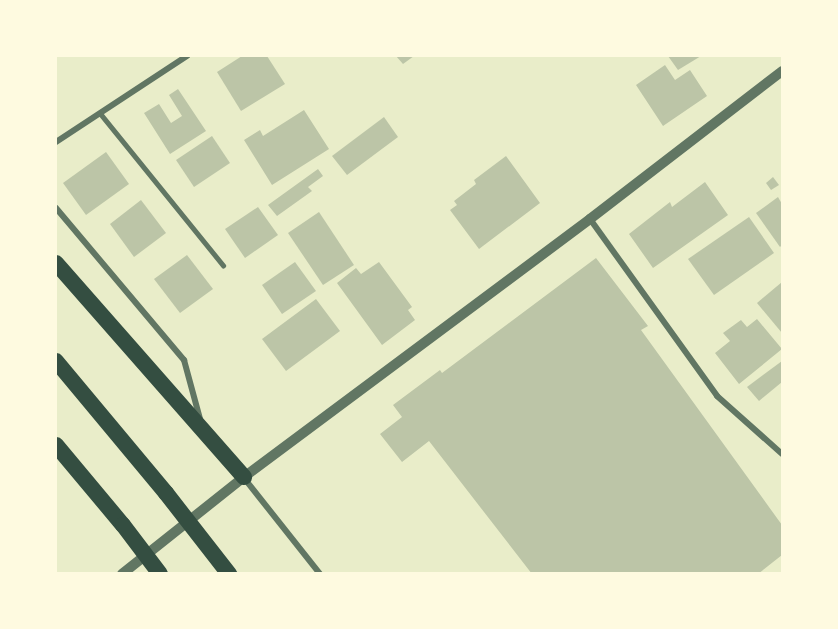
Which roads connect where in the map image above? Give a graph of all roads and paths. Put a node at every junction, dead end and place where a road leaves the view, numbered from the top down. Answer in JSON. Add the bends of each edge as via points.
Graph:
{"nodes":[{"id":1,"x":187,"y":56,"type":"edge"},
{"id":2,"x":783,"y":71,"type":"edge"},
{"id":3,"x":100,"y":113,"type":"junction"},
{"id":4,"x":56,"y":142,"type":"edge"},
{"id":5,"x":56,"y":208,"type":"edge"},
{"id":6,"x":590,"y":219,"type":"junction"},
{"id":7,"x":56,"y":263,"type":"edge"},
{"id":8,"x":223,"y":265,"type":"dead end"},
{"id":9,"x":56,"y":362,"type":"edge"},
{"id":10,"x":203,"y":433,"type":"junction"},
{"id":11,"x":56,"y":445,"type":"edge"},
{"id":12,"x":783,"y":454,"type":"edge"},
{"id":13,"x":244,"y":477,"type":"junction"},
{"id":14,"x":224,"y":567,"type":"edge"},
{"id":15,"x":122,"y":573,"type":"edge"},
{"id":16,"x":160,"y":573,"type":"edge"},
{"id":17,"x":320,"y":573,"type":"edge"}],
"edges":[{"from":1,"to":3,"type":"street"},
{"from":2,"to":6,"type":"street"},
{"from":3,"to":4,"type":"street"},
{"from":3,"to":8,"type":"lane"},
{"from":5,"to":10,"type":"street","via":[[184,360]]},
{"from":6,"to":12,"type":"street","via":[[717,396]]},
{"from":6,"to":13,"type":"street"},
{"from":7,"to":10,"type":"highway"},
{"from":9,"to":14,"type":"highway"},
{"from":10,"to":13,"type":"highway"},
{"from":11,"to":16,"type":"highway"},
{"from":13,"to":15,"type":"street"},
{"from":13,"to":17,"type":"street"}]}
